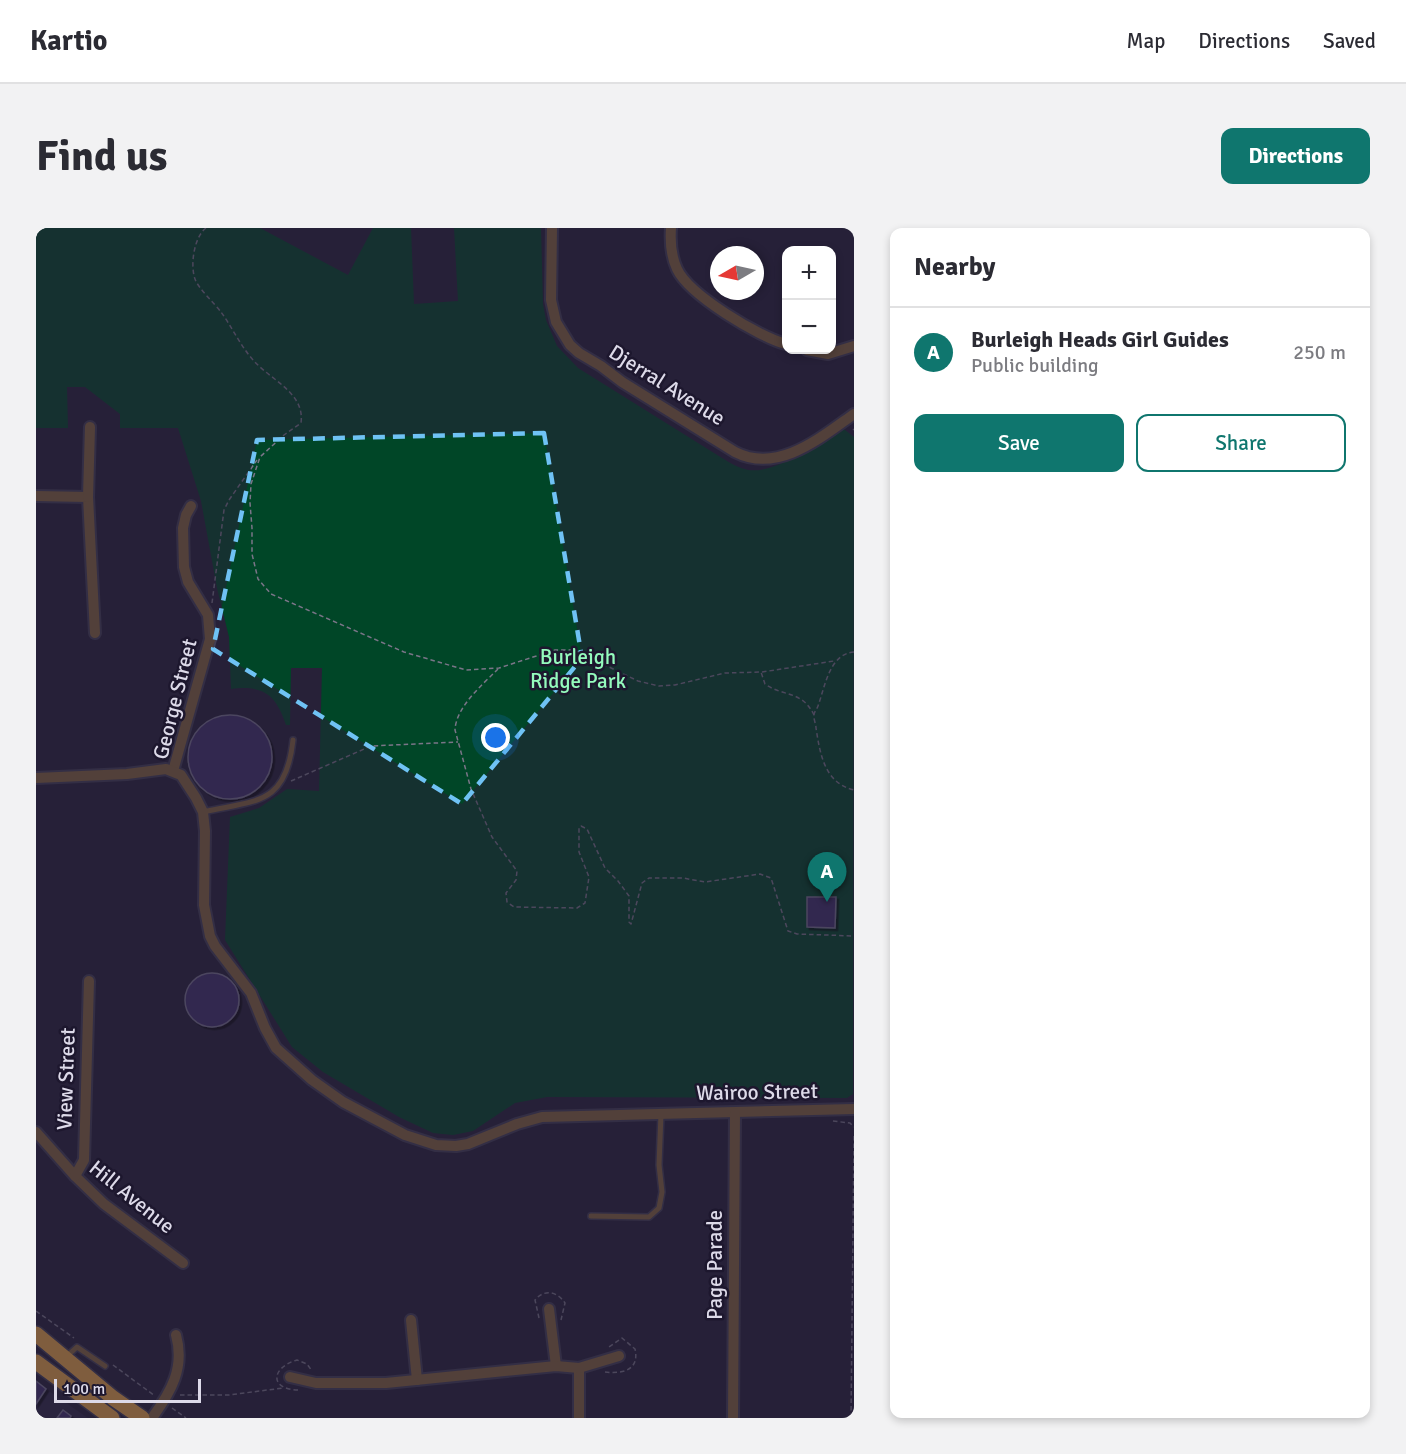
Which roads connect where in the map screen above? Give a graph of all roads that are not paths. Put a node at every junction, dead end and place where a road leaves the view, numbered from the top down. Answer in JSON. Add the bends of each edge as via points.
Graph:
{"nodes":[{"id":1,"x":552,"y":228,"type":"edge"},
{"id":2,"x":671,"y":228,"type":"edge"},
{"id":3,"x":782,"y":343,"type":"edge"},
{"id":4,"x":854,"y":346,"type":"edge"},
{"id":5,"x":836,"y":352,"type":"edge"},
{"id":6,"x":854,"y":414,"type":"edge"},
{"id":7,"x":90,"y":427,"type":"dead end"},
{"id":8,"x":36,"y":496,"type":"edge"},
{"id":9,"x":88,"y":497,"type":"junction"},
{"id":10,"x":191,"y":506,"type":"dead end"},
{"id":11,"x":95,"y":633,"type":"dead end"},
{"id":12,"x":293,"y":740,"type":"dead end"},
{"id":13,"x":173,"y":771,"type":"junction"},
{"id":14,"x":36,"y":778,"type":"edge"},
{"id":15,"x":203,"y":813,"type":"junction"},
{"id":16,"x":89,"y":981,"type":"dead end"},
{"id":17,"x":265,"y":1028,"type":"joint"},
{"id":18,"x":854,"y":1109,"type":"edge"},
{"id":19,"x":735,"y":1113,"type":"junction"},
{"id":20,"x":661,"y":1114,"type":"junction"},
{"id":21,"x":36,"y":1132,"type":"edge"},
{"id":22,"x":75,"y":1176,"type":"junction"},
{"id":23,"x":591,"y":1216,"type":"dead end"},
{"id":24,"x":183,"y":1263,"type":"dead end"},
{"id":25,"x":549,"y":1309,"type":"dead end"},
{"id":26,"x":411,"y":1320,"type":"dead end"},
{"id":27,"x":36,"y":1334,"type":"edge"},
{"id":28,"x":176,"y":1335,"type":"dead end"},
{"id":29,"x":619,"y":1356,"type":"dead end"},
{"id":30,"x":65,"y":1358,"type":"junction"},
{"id":31,"x":36,"y":1362,"type":"edge"},
{"id":32,"x":105,"y":1366,"type":"dead end"},
{"id":33,"x":556,"y":1366,"type":"junction"},
{"id":34,"x":579,"y":1368,"type":"junction"},
{"id":35,"x":290,"y":1377,"type":"dead end"},
{"id":36,"x":417,"y":1380,"type":"junction"},
{"id":37,"x":112,"y":1418,"type":"edge"},
{"id":38,"x":142,"y":1418,"type":"edge"},
{"id":39,"x":152,"y":1418,"type":"edge"},
{"id":40,"x":579,"y":1418,"type":"edge"},
{"id":41,"x":733,"y":1418,"type":"edge"}],
"edges":[{"from":1,"to":6,"type":"street","name":"Djerral Avenue","via":[[551,300],[564,336],[579,353],[735,452],[753,459],[774,459],[813,442]]},
{"from":2,"to":3,"type":"street","via":[[674,261],[694,291]]},
{"from":4,"to":5,"type":"street"},
{"from":7,"to":9,"type":"street"},
{"from":8,"to":9,"type":"street"},
{"from":9,"to":11,"type":"street"},
{"from":10,"to":13,"type":"street","name":"George Street","via":[[183,528],[183,567],[208,615],[210,639]]},
{"from":12,"to":15,"type":"lane","via":[[287,772],[269,795]]},
{"from":13,"to":14,"type":"street"},
{"from":13,"to":15,"type":"street","name":"George Street","via":[[188,784]]},
{"from":15,"to":17,"type":"street","name":"George Street","via":[[204,905],[210,936],[251,993]]},
{"from":16,"to":22,"type":"street","name":"View Street","via":[[84,1160]]},
{"from":17,"to":20,"type":"street","name":"Wairoo Street","via":[[271,1042],[283,1054],[343,1102],[405,1135],[436,1144],[468,1144],[542,1117]]},
{"from":18,"to":19,"type":"street","name":"Wairoo Street"},
{"from":19,"to":20,"type":"street","name":"Wairoo Street"},
{"from":19,"to":41,"type":"street","name":"Page Parade"},
{"from":20,"to":23,"type":"lane","via":[[659,1208],[649,1217]]},
{"from":21,"to":22,"type":"street","name":"Hill Avenue"},
{"from":22,"to":24,"type":"street","name":"Hill Avenue","via":[[104,1204]]},
{"from":25,"to":33,"type":"street"},
{"from":26,"to":36,"type":"street"},
{"from":27,"to":30,"type":"main road"},
{"from":28,"to":39,"type":"street","via":[[180,1349],[169,1400]]},
{"from":29,"to":34,"type":"street"},
{"from":30,"to":32,"type":"lane","via":[[77,1347]]},
{"from":30,"to":38,"type":"main road"},
{"from":31,"to":37,"type":"main road"},
{"from":33,"to":34,"type":"street"},
{"from":33,"to":36,"type":"street"},
{"from":34,"to":40,"type":"street"},
{"from":35,"to":36,"type":"street","via":[[316,1383]]}]}
